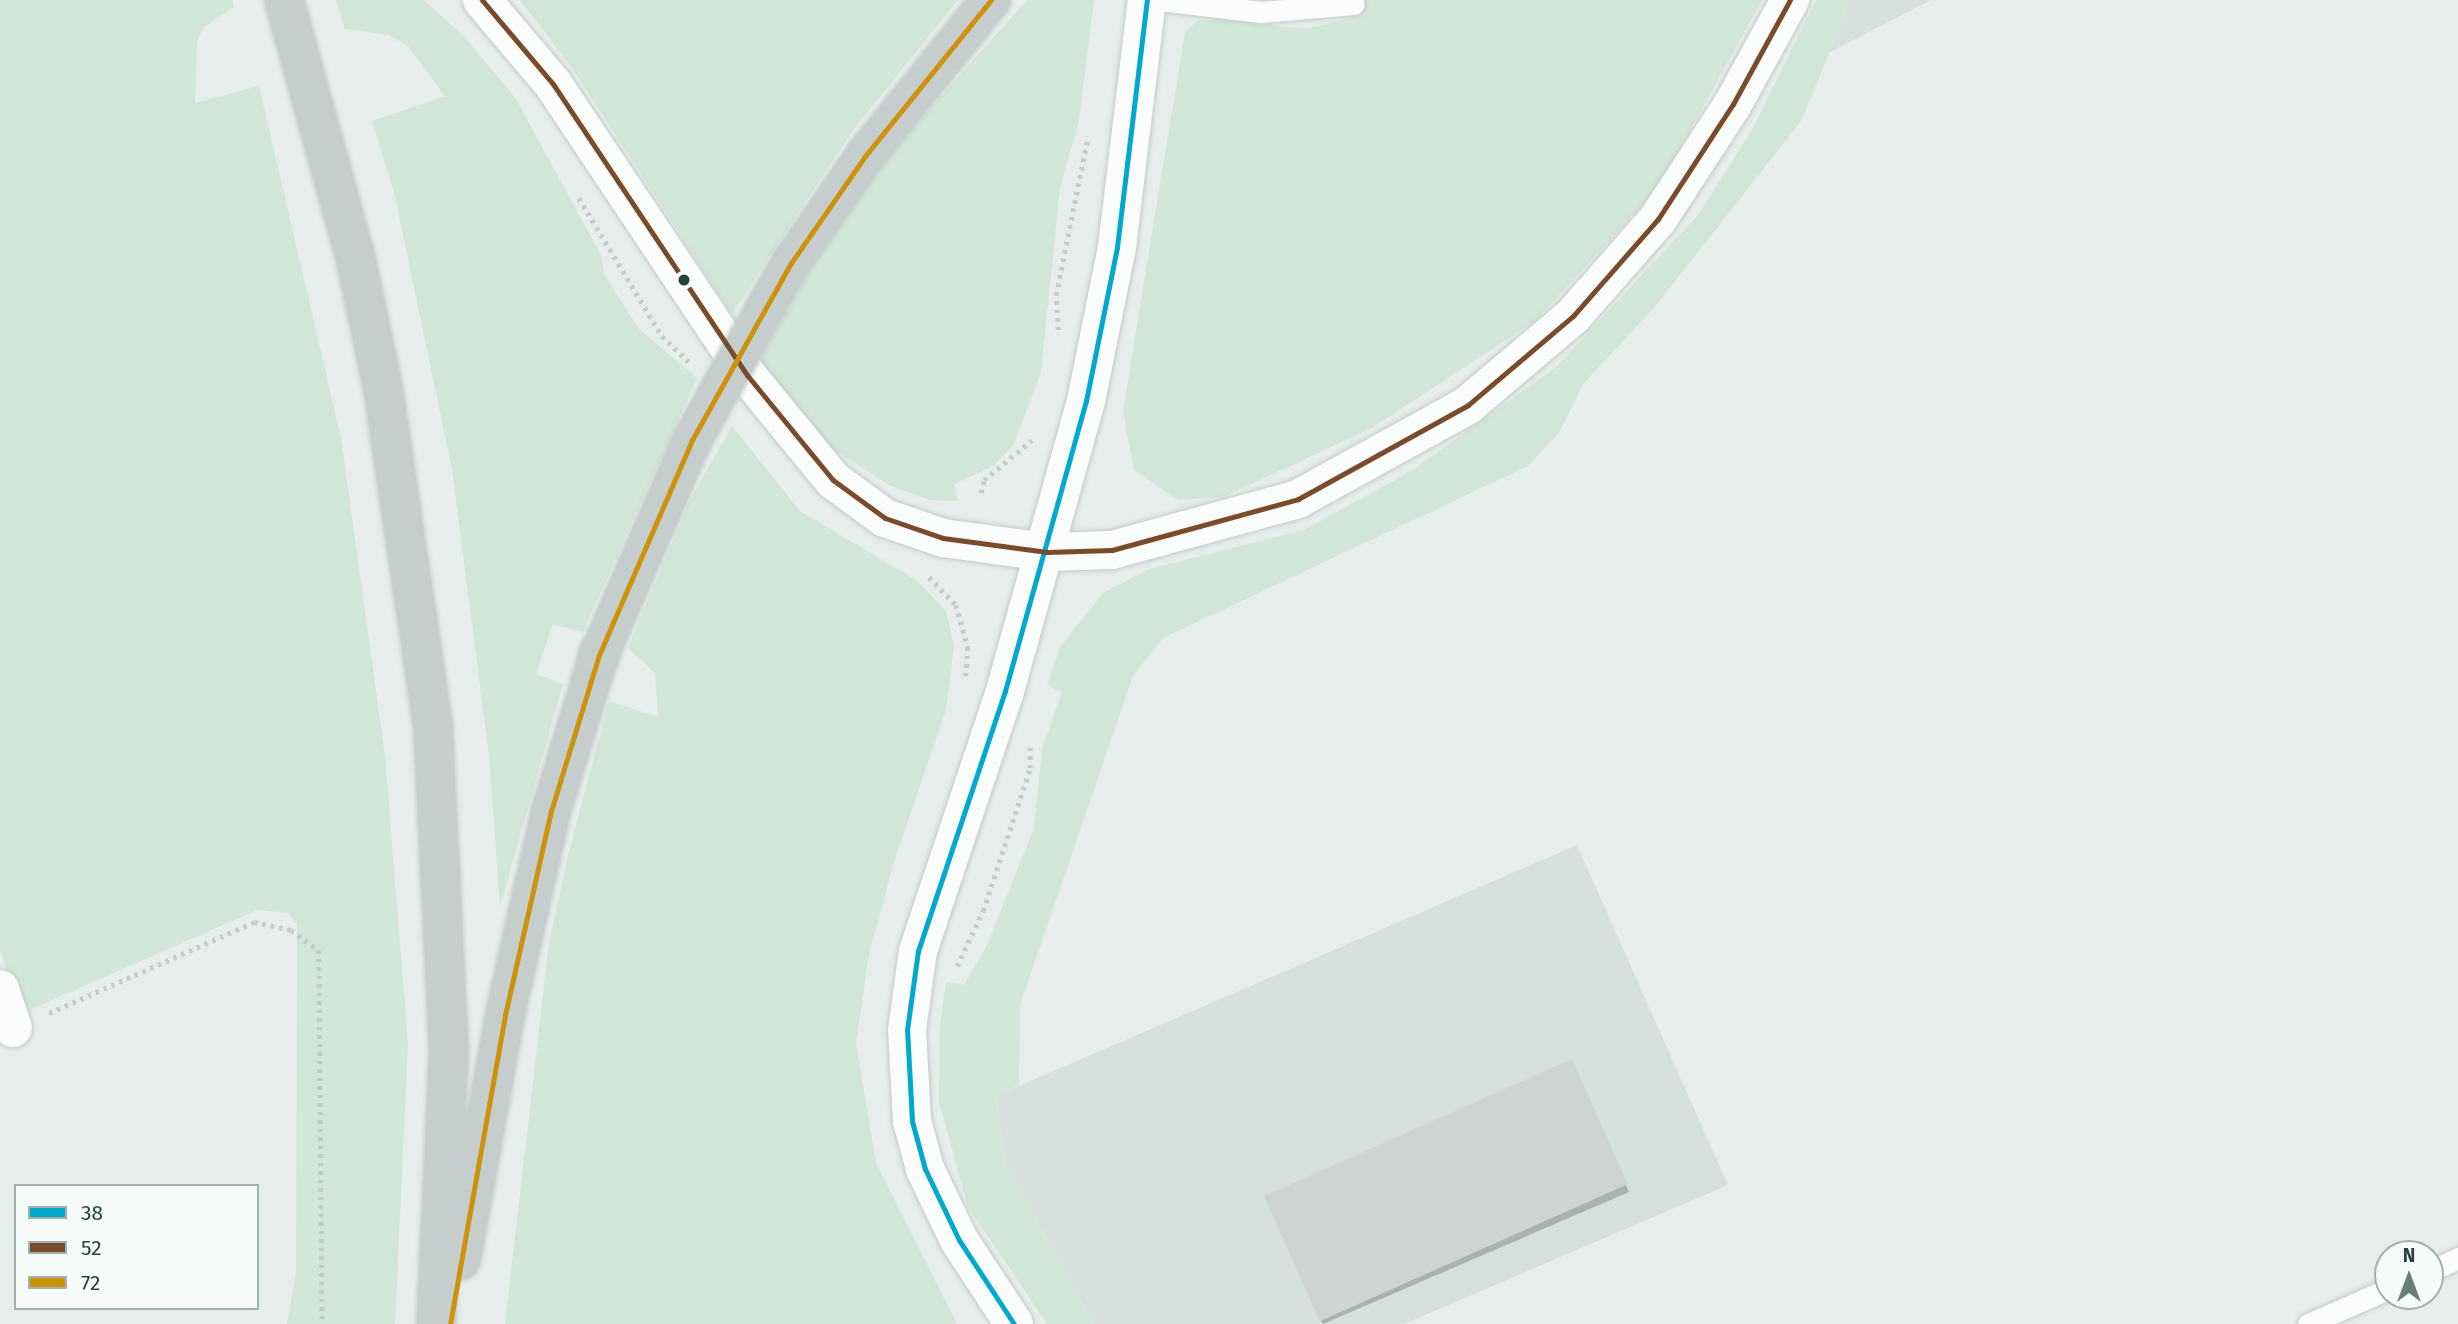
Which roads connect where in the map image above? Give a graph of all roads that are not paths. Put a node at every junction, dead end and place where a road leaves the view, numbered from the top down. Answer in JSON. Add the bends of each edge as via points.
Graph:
{"nodes":[{"id":1,"x":482,"y":0,"type":"edge"},
{"id":2,"x":990,"y":0,"type":"edge"},
{"id":3,"x":1147,"y":0,"type":"edge"},
{"id":4,"x":1159,"y":0,"type":"edge"},
{"id":5,"x":1790,"y":0,"type":"edge"},
{"id":6,"x":1354,"y":4,"type":"dead end"},
{"id":7,"x":288,"y":13,"type":"edge"},
{"id":8,"x":1047,"y":552,"type":"junction"},
{"id":9,"x":0,"y":989,"type":"edge"},
{"id":10,"x":13,"y":1028,"type":"road end"},
{"id":11,"x":2374,"y":1295,"type":"edge"},
{"id":12,"x":436,"y":1324,"type":"edge"},
{"id":13,"x":450,"y":1324,"type":"edge"},
{"id":14,"x":1014,"y":1324,"type":"edge"},
{"id":15,"x":2308,"y":1324,"type":"edge"}],
"edges":[{"from":1,"to":8,"type":"street","via":[[545,73],[747,375],[833,480],[885,518],[931,534]]},
{"from":2,"to":13,"type":"highway","bridge":true,"via":[[865,156],[791,263],[692,440],[599,655],[551,811],[505,1015]]},
{"from":3,"to":8,"type":"street","via":[[1117,247]]},
{"from":4,"to":6,"type":"lane","via":[[1261,12]]},
{"from":5,"to":8,"type":"street","via":[[1733,104],[1658,219],[1573,316],[1468,405],[1298,499],[1112,550]]},
{"from":7,"to":12,"type":"highway","via":[[383,388],[433,727],[449,1049]]},
{"from":8,"to":14,"type":"street","via":[[918,951],[906,1030],[912,1121],[925,1169],[959,1240]]},
{"from":9,"to":10,"type":"street"},
{"from":11,"to":15,"type":"lane"}]}
